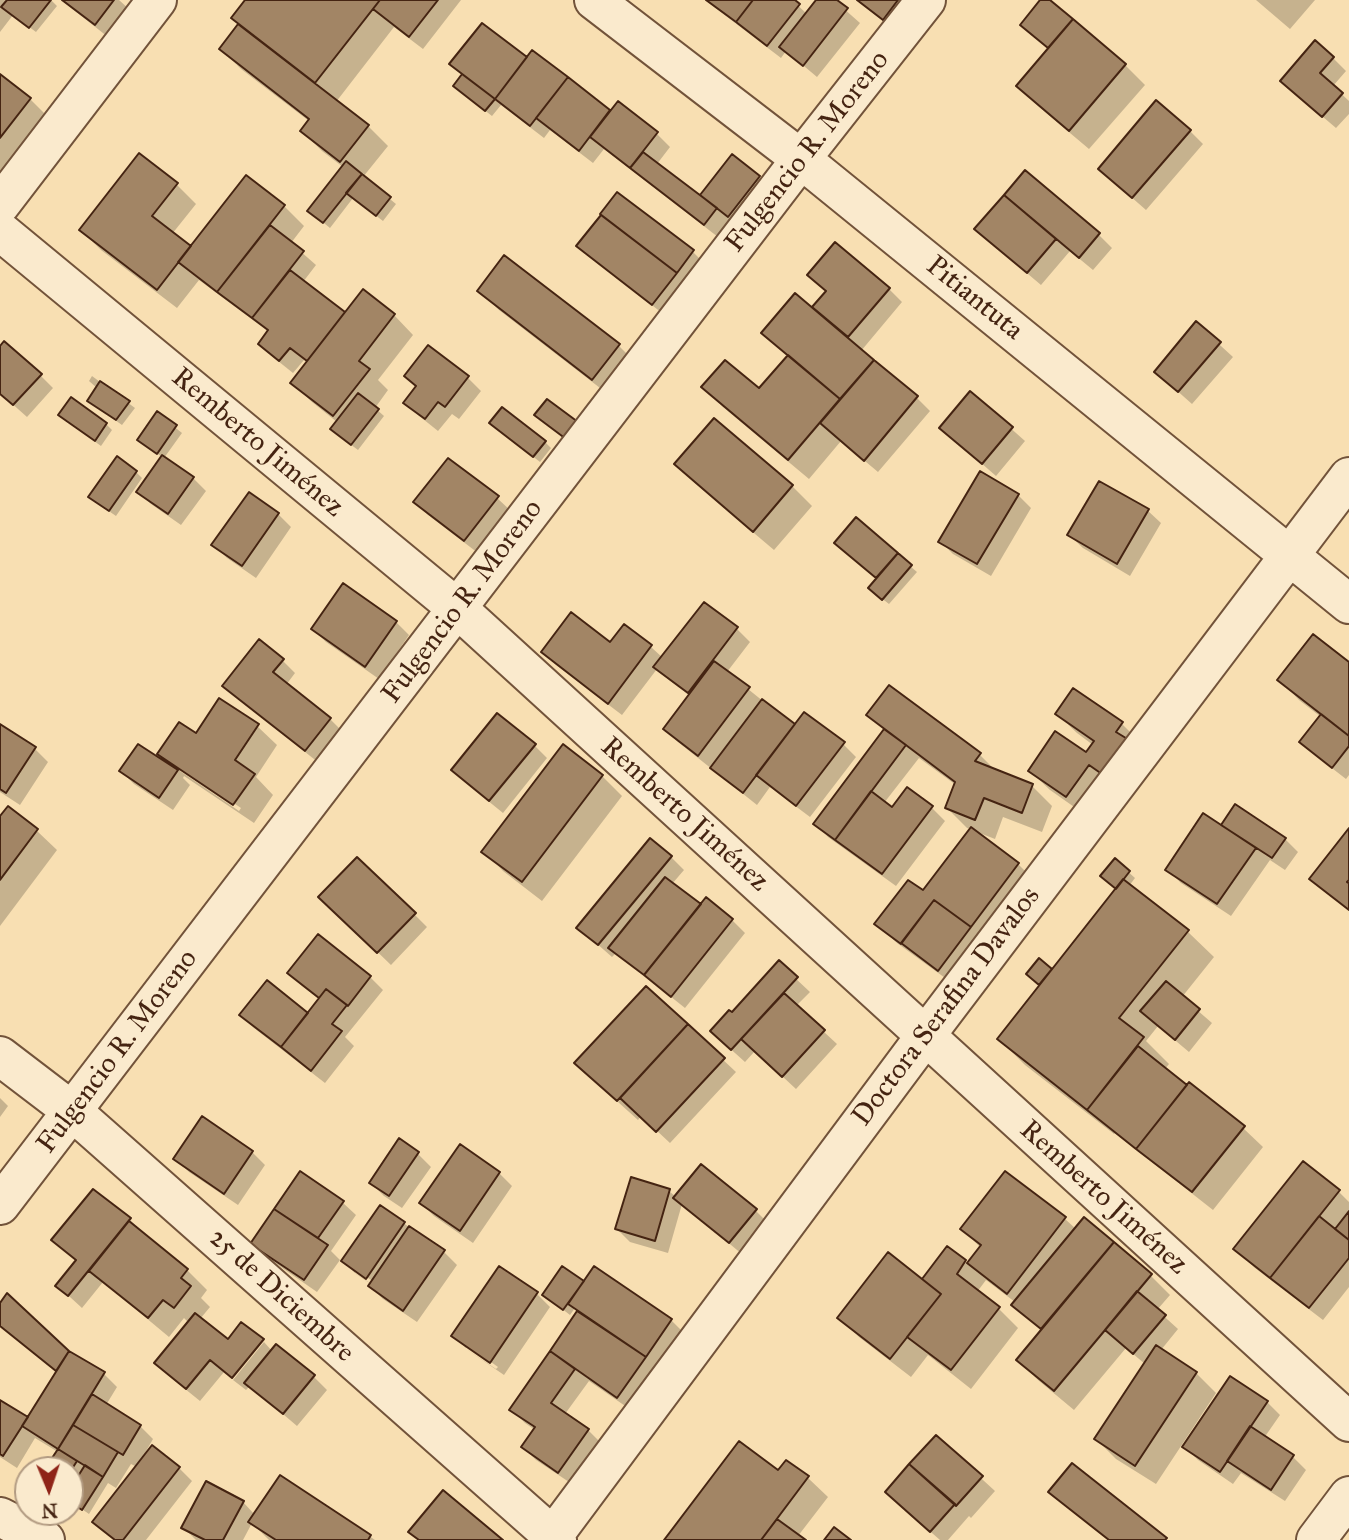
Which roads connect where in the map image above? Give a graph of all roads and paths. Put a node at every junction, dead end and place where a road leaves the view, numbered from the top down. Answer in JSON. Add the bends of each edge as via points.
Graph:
{"nodes":[{"id":1,"x":158,"y":0,"type":"edge"},
{"id":2,"x":594,"y":0,"type":"edge"},
{"id":3,"x":926,"y":0,"type":"edge"},
{"id":4,"x":801,"y":159,"type":"junction"},
{"id":5,"x":0,"y":205,"type":"edge"},
{"id":6,"x":0,"y":231,"type":"edge"},
{"id":7,"x":1349,"y":477,"type":"edge"},
{"id":8,"x":1289,"y":555,"type":"junction"},
{"id":9,"x":1349,"y":604,"type":"edge"},
{"id":10,"x":458,"y":609,"type":"junction"},
{"id":11,"x":926,"y":1035,"type":"junction"},
{"id":12,"x":0,"y":1056,"type":"edge"},
{"id":13,"x":72,"y":1111,"type":"junction"},
{"id":14,"x":0,"y":1206,"type":"edge"},
{"id":15,"x":1349,"y":1422,"type":"edge"},
{"id":16,"x":1349,"y":1496,"type":"edge"},
{"id":17,"x":0,"y":1517,"type":"edge"},
{"id":18,"x":553,"y":1539,"type":"edge"},
{"id":19,"x":45,"y":1540,"type":"edge"},
{"id":20,"x":1316,"y":1540,"type":"edge"}],
"edges":[{"from":1,"to":5,"type":"street"},
{"from":2,"to":4,"type":"street","name":"Pitiantuta"},
{"from":3,"to":4,"type":"street","name":"Fulgencio R. Moreno"},
{"from":4,"to":8,"type":"street","name":"Pitiantuta"},
{"from":4,"to":10,"type":"street","name":"Fulgencio R. Moreno"},
{"from":6,"to":10,"type":"street","name":"Remberto Jiménez"},
{"from":7,"to":8,"type":"street","name":"Doctora Serafina Davalos"},
{"from":8,"to":9,"type":"street","name":"Pitiantuta"},
{"from":8,"to":11,"type":"street","name":"Doctora Serafina Davalos"},
{"from":10,"to":11,"type":"street","name":"Remberto Jiménez"},
{"from":10,"to":13,"type":"street","name":"Fulgencio R. Moreno"},
{"from":11,"to":15,"type":"street","name":"Remberto Jiménez"},
{"from":11,"to":18,"type":"street","name":"Doctora Serafina Davalos"},
{"from":12,"to":13,"type":"street","name":"25 de Diciembre"},
{"from":13,"to":14,"type":"street","name":"Fulgencio R. Moreno"},
{"from":13,"to":18,"type":"street","name":"25 de Diciembre"},
{"from":16,"to":20,"type":"street"},
{"from":17,"to":19,"type":"street"}]}
